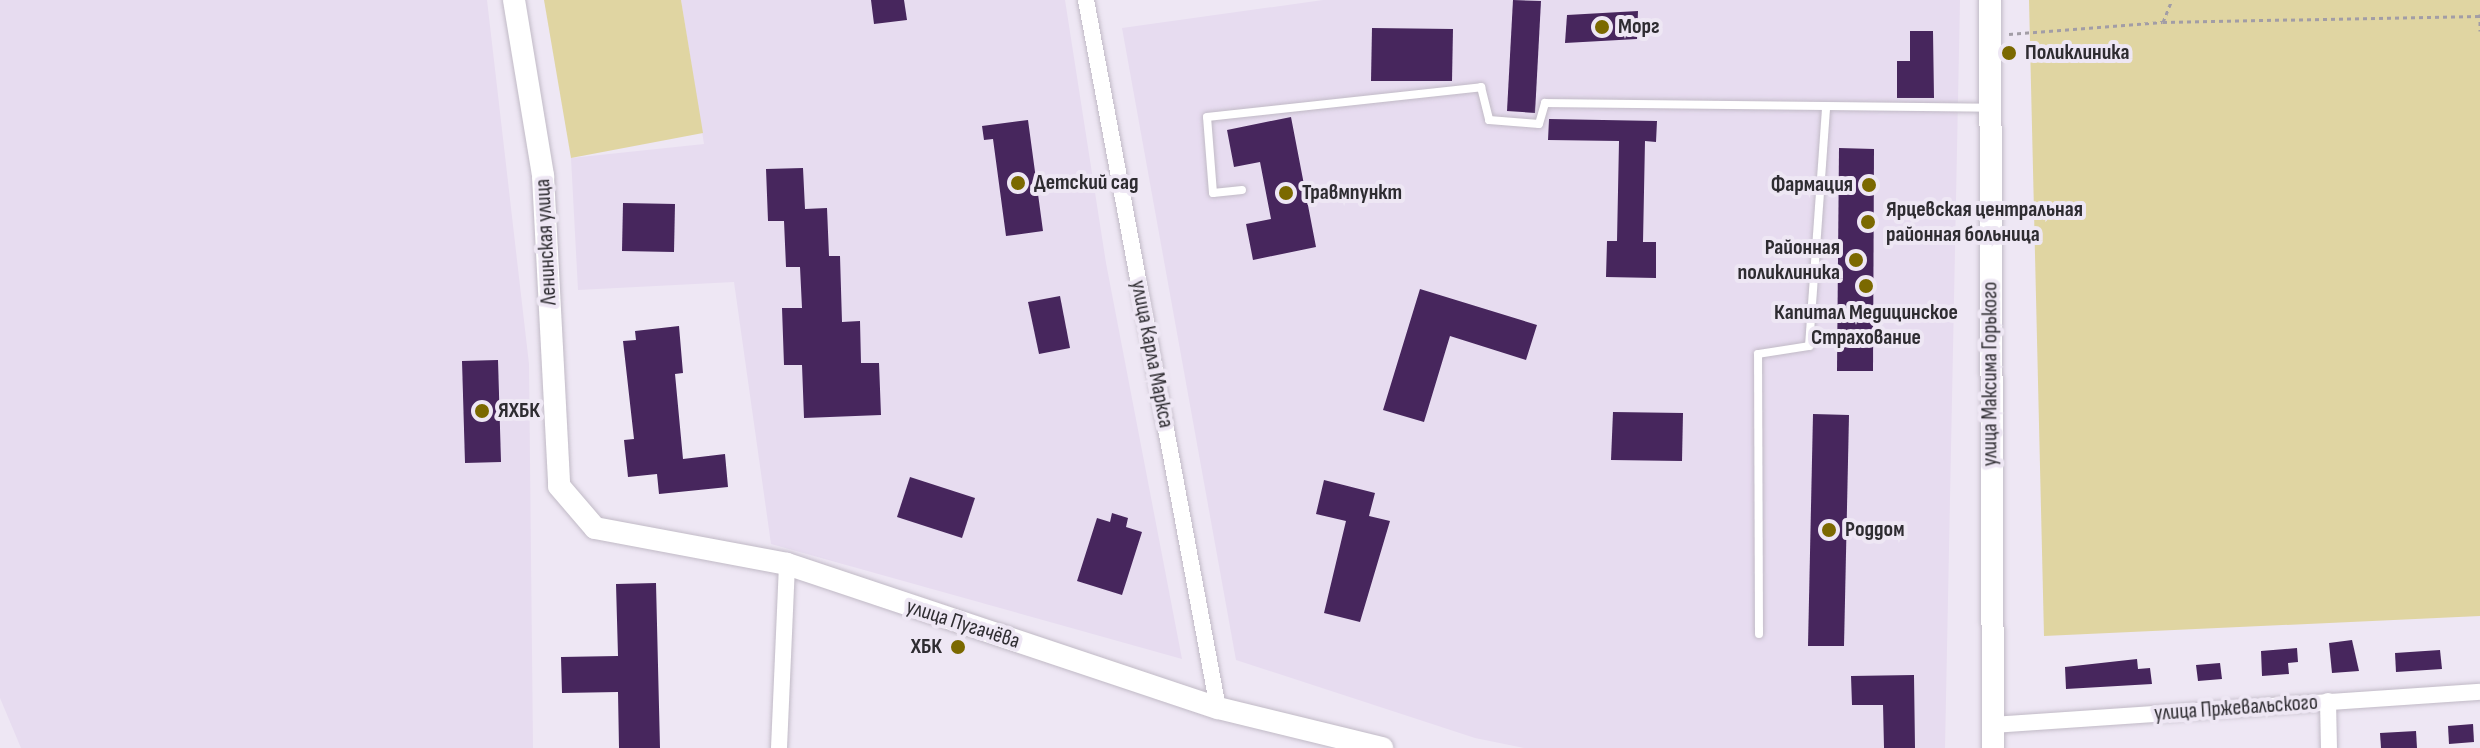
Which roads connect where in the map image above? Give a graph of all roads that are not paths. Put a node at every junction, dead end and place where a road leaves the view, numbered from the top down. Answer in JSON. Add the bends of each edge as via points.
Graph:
{"nodes":[{"id":1,"x":514,"y":0,"type":"edge"},
{"id":2,"x":1086,"y":0,"type":"edge"},
{"id":3,"x":1990,"y":0,"type":"edge"},
{"id":4,"x":1989,"y":108,"type":"junction"},
{"id":5,"x":1826,"y":110,"type":"junction"},
{"id":6,"x":1242,"y":190,"type":"dead end"},
{"id":7,"x":559,"y":486,"type":"joint"},
{"id":8,"x":787,"y":564,"type":"junction"},
{"id":9,"x":1759,"y":634,"type":"dead end"},
{"id":10,"x":2480,"y":692,"type":"edge"},
{"id":11,"x":2328,"y":701,"type":"junction"},
{"id":12,"x":1218,"y":708,"type":"junction"},
{"id":13,"x":1993,"y":725,"type":"junction"},
{"id":14,"x":779,"y":748,"type":"edge"},
{"id":15,"x":1382,"y":748,"type":"edge"},
{"id":16,"x":1993,"y":748,"type":"edge"},
{"id":17,"x":2329,"y":748,"type":"edge"}],
"edges":[{"from":1,"to":7,"type":"street","name":"Ленинская улица","via":[[543,176]]},
{"from":2,"to":12,"type":"street","name":"улица Карла Маркса"},
{"from":3,"to":4,"type":"street","name":"улица Максима Горького"},
{"from":4,"to":5,"type":"lane"},
{"from":4,"to":13,"type":"street","name":"улица Максима Горького"},
{"from":5,"to":6,"type":"lane","via":[[1545,103],[1539,124],[1489,120],[1481,87],[1207,117],[1213,193]]},
{"from":5,"to":9,"type":"lane","via":[[1809,346],[1758,354]]},
{"from":7,"to":8,"type":"street","name":"улица Пугачёва","via":[[595,528]]},
{"from":8,"to":12,"type":"street","name":"улица Пугачёва"},
{"from":8,"to":14,"type":"street"},
{"from":10,"to":11,"type":"street","name":"улица Пржевальского"},
{"from":11,"to":13,"type":"street","name":"улица Пржевальского"},
{"from":11,"to":17,"type":"street"},
{"from":12,"to":15,"type":"street","name":"улица Пугачёва"},
{"from":13,"to":16,"type":"street","name":"улица Максима Горького"}]}
